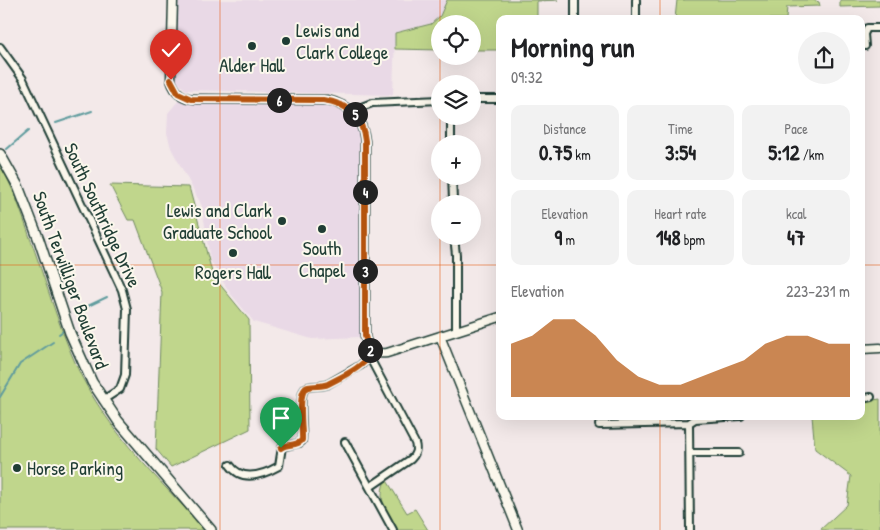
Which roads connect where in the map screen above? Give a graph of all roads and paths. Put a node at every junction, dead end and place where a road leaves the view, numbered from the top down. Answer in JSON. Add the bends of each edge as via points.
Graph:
{"nodes":[{"id":1,"x":173,"y":0,"type":"edge"},
{"id":2,"x":575,"y":0,"type":"edge"},
{"id":3,"x":636,"y":0,"type":"edge"},
{"id":4,"x":575,"y":15,"type":"edge"},
{"id":5,"x":636,"y":15,"type":"edge"},
{"id":6,"x":880,"y":28,"type":"edge"},
{"id":7,"x":865,"y":32,"type":"edge"},
{"id":8,"x":0,"y":47,"type":"edge"},
{"id":9,"x":481,"y":99,"type":"edge"},
{"id":10,"x":496,"y":99,"type":"edge"},
{"id":11,"x":431,"y":100,"type":"edge"},
{"id":12,"x":351,"y":111,"type":"junction"},
{"id":13,"x":0,"y":154,"type":"edge"},
{"id":14,"x":455,"y":245,"type":"edge"},
{"id":15,"x":496,"y":318,"type":"edge"},
{"id":16,"x":456,"y":331,"type":"junction"},
{"id":17,"x":440,"y":336,"type":"junction"},
{"id":18,"x":880,"y":348,"type":"edge"},
{"id":19,"x":865,"y":349,"type":"edge"},
{"id":20,"x":373,"y":352,"type":"junction"},
{"id":21,"x":871,"y":397,"type":"dead end"},
{"id":22,"x":865,"y":398,"type":"edge"},
{"id":23,"x":103,"y":400,"type":"junction"},
{"id":24,"x":696,"y":420,"type":"edge"},
{"id":25,"x":689,"y":423,"type":"junction"},
{"id":26,"x":600,"y":425,"type":"dead end"},
{"id":27,"x":344,"y":442,"type":"dead end"},
{"id":28,"x":690,"y":453,"type":"junction"},
{"id":29,"x":739,"y":454,"type":"dead end"},
{"id":30,"x":230,"y":465,"type":"dead end"},
{"id":31,"x":370,"y":487,"type":"junction"},
{"id":32,"x":211,"y":530,"type":"edge"},
{"id":33,"x":393,"y":530,"type":"edge"},
{"id":34,"x":517,"y":530,"type":"edge"},
{"id":35,"x":690,"y":530,"type":"edge"}],
"edges":[{"from":1,"to":12,"type":"street","via":[[171,80],[181,95],[196,99],[323,100],[341,104]]},
{"from":2,"to":4,"type":"street"},
{"from":3,"to":5,"type":"street"},
{"from":6,"to":7,"type":"street","via":[[867,28]]},
{"from":8,"to":23,"type":"street","name":"South Southridge Drive","via":[[24,79],[126,302],[125,375],[120,389]]},
{"from":9,"to":10,"type":"street"},
{"from":11,"to":12,"type":"street","via":[[372,103]]},
{"from":12,"to":20,"type":"street","via":[[361,125],[365,141],[365,336]]},
{"from":13,"to":23,"type":"main road","name":"South Terwilliger Boulevard","via":[[18,186],[79,354]]},
{"from":14,"to":16,"type":"street"},
{"from":15,"to":16,"type":"street"},
{"from":16,"to":17,"type":"street"},
{"from":17,"to":20,"type":"street","via":[[387,353]]},
{"from":17,"to":34,"type":"street"},
{"from":18,"to":19,"type":"street"},
{"from":20,"to":30,"type":"street","via":[[359,367],[328,384],[305,389],[301,410],[302,440],[299,444],[282,446],[279,466],[247,477],[236,473]]},
{"from":20,"to":31,"type":"street","via":[[372,362],[416,443],[416,451],[411,459]]},
{"from":21,"to":22,"type":"street"},
{"from":23,"to":32,"type":"main road","name":"South Terwilliger Boulevard"},
{"from":24,"to":25,"type":"street"},
{"from":25,"to":26,"type":"street"},
{"from":25,"to":28,"type":"street"},
{"from":27,"to":31,"type":"street"},
{"from":28,"to":29,"type":"street"},
{"from":28,"to":35,"type":"street"},
{"from":31,"to":33,"type":"street"}]}
